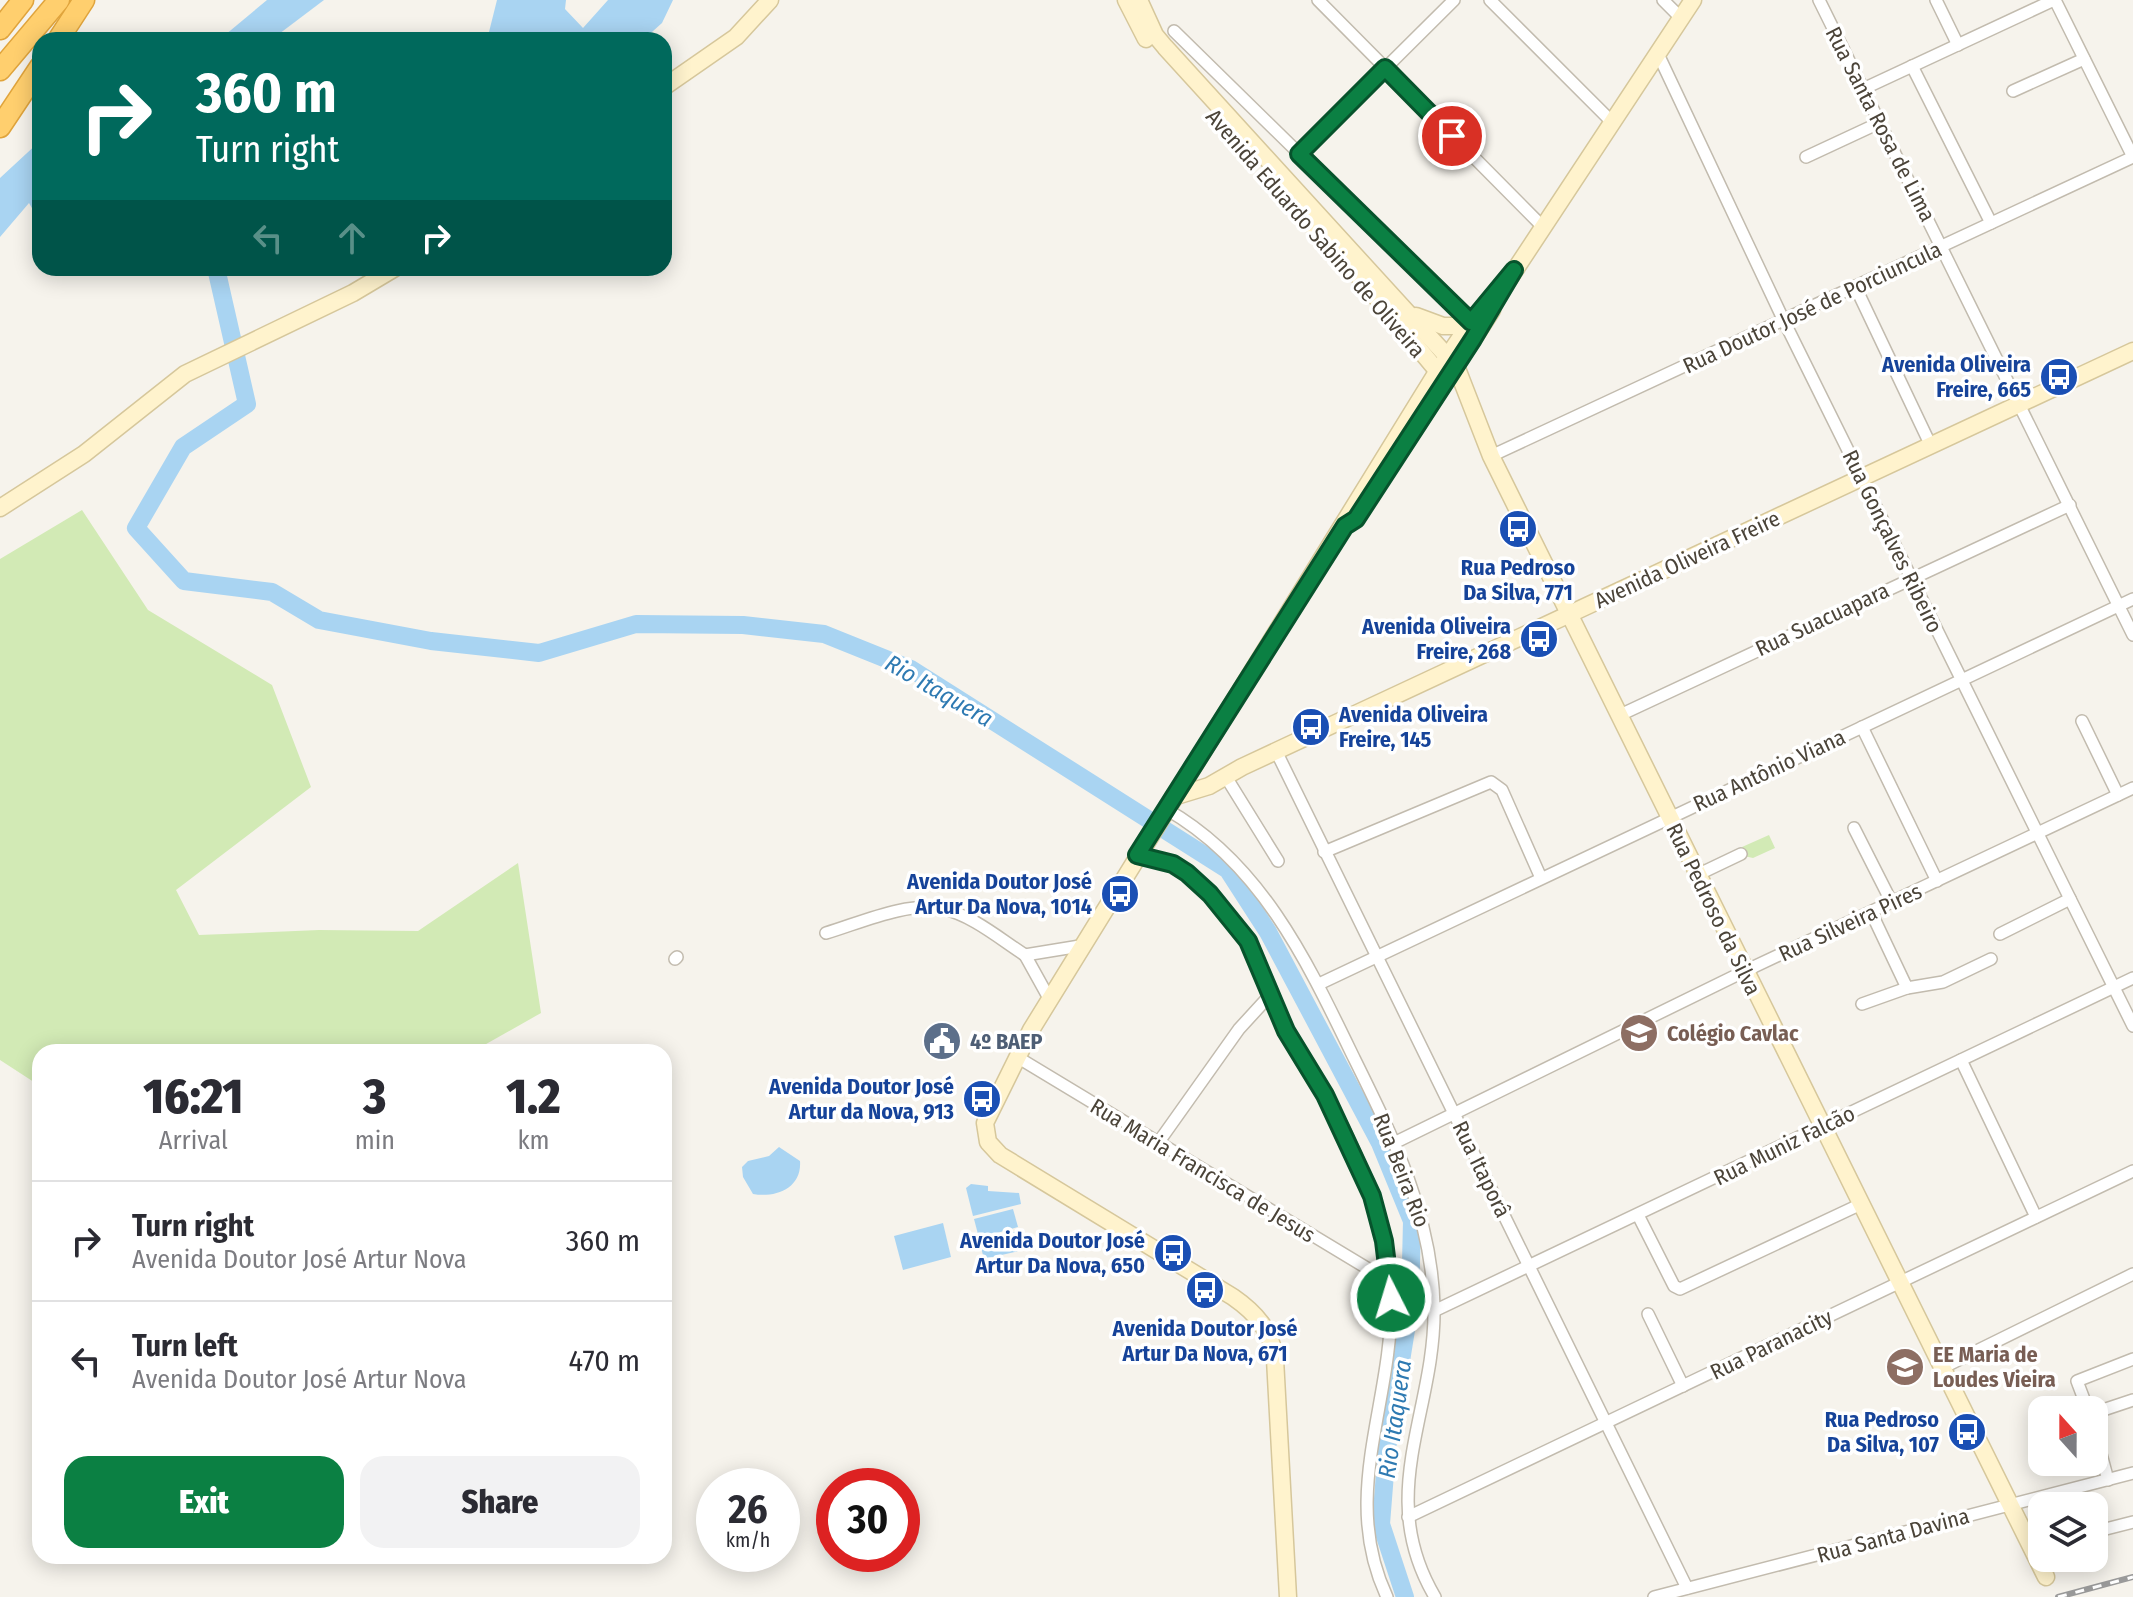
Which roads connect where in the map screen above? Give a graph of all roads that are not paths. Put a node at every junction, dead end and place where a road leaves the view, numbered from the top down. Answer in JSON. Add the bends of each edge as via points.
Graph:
{"nodes":[{"id":1,"x":23,"y":0,"type":"edge"},
{"id":2,"x":59,"y":0,"type":"edge"},
{"id":3,"x":84,"y":0,"type":"edge"},
{"id":4,"x":770,"y":0,"type":"edge"},
{"id":5,"x":1126,"y":0,"type":"edge"},
{"id":6,"x":1139,"y":0,"type":"edge"},
{"id":7,"x":1318,"y":0,"type":"edge"},
{"id":8,"x":1454,"y":0,"type":"edge"},
{"id":9,"x":1490,"y":0,"type":"edge"},
{"id":10,"x":1663,"y":0,"type":"edge"},
{"id":11,"x":1693,"y":0,"type":"edge"},
{"id":12,"x":1819,"y":0,"type":"edge"},
{"id":13,"x":1936,"y":0,"type":"edge"},
{"id":14,"x":2054,"y":0,"type":"edge"},
{"id":15,"x":1681,"y":18,"type":"junction"},
{"id":16,"x":0,"y":29,"type":"edge"},
{"id":17,"x":1174,"y":31,"type":"dead end"},
{"id":18,"x":32,"y":32,"type":"edge"},
{"id":19,"x":32,"y":32,"type":"edge"},
{"id":20,"x":63,"y":32,"type":"edge"},
{"id":21,"x":1958,"y":45,"type":"junction"},
{"id":22,"x":1658,"y":54,"type":"junction"},
{"id":23,"x":2084,"y":59,"type":"junction"},
{"id":24,"x":1912,"y":66,"type":"junction"},
{"id":25,"x":1385,"y":68,"type":"junction"},
{"id":26,"x":0,"y":70,"type":"edge"},
{"id":27,"x":32,"y":79,"type":"edge"},
{"id":28,"x":672,"y":81,"type":"edge"},
{"id":29,"x":1863,"y":89,"type":"junction"},
{"id":30,"x":2013,"y":91,"type":"dead end"},
{"id":31,"x":5,"y":121,"type":"edge"},
{"id":32,"x":1612,"y":122,"type":"junction"},
{"id":33,"x":1879,"y":123,"type":"junction"},
{"id":34,"x":1299,"y":154,"type":"junction"},
{"id":35,"x":1806,"y":157,"type":"dead end"},
{"id":36,"x":2133,"y":157,"type":"edge"},
{"id":37,"x":1991,"y":223,"type":"junction"},
{"id":38,"x":1542,"y":226,"type":"junction"},
{"id":39,"x":1942,"y":246,"type":"junction"},
{"id":40,"x":1514,"y":270,"type":"junction"},
{"id":41,"x":382,"y":276,"type":"edge"},
{"id":42,"x":1855,"y":286,"type":"junction"},
{"id":43,"x":1407,"y":311,"type":"junction"},
{"id":44,"x":1783,"y":319,"type":"junction"},
{"id":45,"x":1470,"y":324,"type":"junction"},
{"id":46,"x":1416,"y":345,"type":"junction"},
{"id":47,"x":2133,"y":351,"type":"edge"},
{"id":48,"x":1452,"y":361,"type":"junction"},
{"id":49,"x":1442,"y":377,"type":"junction"},
{"id":50,"x":1464,"y":394,"type":"junction"},
{"id":51,"x":2020,"y":404,"type":"junction"},
{"id":52,"x":1931,"y":446,"type":"junction"},
{"id":53,"x":1390,"y":448,"type":"junction"},
{"id":54,"x":1491,"y":456,"type":"junction"},
{"id":55,"x":1861,"y":478,"type":"junction"},
{"id":56,"x":2070,"y":505,"type":"junction"},
{"id":57,"x":0,"y":508,"type":"edge"},
{"id":58,"x":1345,"y":526,"type":"junction"},
{"id":59,"x":1911,"y":577,"type":"junction"},
{"id":60,"x":2133,"y":599,"type":"edge"},
{"id":61,"x":2118,"y":606,"type":"junction"},
{"id":62,"x":1569,"y":614,"type":"junction"},
{"id":63,"x":2133,"y":635,"type":"edge"},
{"id":64,"x":1962,"y":679,"type":"junction"},
{"id":65,"x":1620,"y":715,"type":"junction"},
{"id":66,"x":2082,"y":721,"type":"dead end"},
{"id":67,"x":1862,"y":727,"type":"junction"},
{"id":68,"x":1276,"y":751,"type":"junction"},
{"id":69,"x":1242,"y":767,"type":"junction"},
{"id":70,"x":1226,"y":777,"type":"junction"},
{"id":71,"x":2133,"y":788,"type":"edge"},
{"id":72,"x":2118,"y":795,"type":"junction"},
{"id":73,"x":1170,"y":801,"type":"junction"},
{"id":74,"x":1668,"y":817,"type":"junction"},
{"id":75,"x":1854,"y":828,"type":"dead end"},
{"id":76,"x":2038,"y":833,"type":"junction"},
{"id":77,"x":1141,"y":849,"type":"junction"},
{"id":78,"x":1324,"y":852,"type":"junction"},
{"id":79,"x":1741,"y":854,"type":"dead end"},
{"id":80,"x":1278,"y":861,"type":"dead end"},
{"id":81,"x":1697,"y":875,"type":"junction"},
{"id":82,"x":1541,"y":878,"type":"junction"},
{"id":83,"x":1937,"y":881,"type":"junction"},
{"id":84,"x":2070,"y":899,"type":"junction"},
{"id":85,"x":1892,"y":903,"type":"junction"},
{"id":86,"x":1871,"y":912,"type":"junction"},
{"id":87,"x":826,"y":933,"type":"dead end"},
{"id":88,"x":2000,"y":934,"type":"dead end"},
{"id":89,"x":1080,"y":946,"type":"junction"},
{"id":90,"x":1025,"y":955,"type":"junction"},
{"id":91,"x":1376,"y":956,"type":"junction"},
{"id":92,"x":1991,"y":959,"type":"dead end"},
{"id":93,"x":1745,"y":971,"type":"junction"},
{"id":94,"x":2133,"y":978,"type":"edge"},
{"id":95,"x":1319,"y":984,"type":"junction"},
{"id":96,"x":2114,"y":987,"type":"junction"},
{"id":97,"x":1907,"y":988,"type":"junction"},
{"id":98,"x":1272,"y":993,"type":"junction"},
{"id":99,"x":1050,"y":1000,"type":"junction"},
{"id":100,"x":1862,"y":1004,"type":"dead end"},
{"id":101,"x":2133,"y":1026,"type":"edge"},
{"id":102,"x":1017,"y":1057,"type":"junction"},
{"id":103,"x":1961,"y":1060,"type":"junction"},
{"id":104,"x":1454,"y":1112,"type":"junction"},
{"id":105,"x":1821,"y":1127,"type":"junction"},
{"id":106,"x":1396,"y":1142,"type":"junction"},
{"id":107,"x":1158,"y":1143,"type":"junction"},
{"id":108,"x":2133,"y":1171,"type":"edge"},
{"id":109,"x":1859,"y":1205,"type":"junction"},
{"id":110,"x":1638,"y":1215,"type":"junction"},
{"id":111,"x":2036,"y":1217,"type":"junction"},
{"id":112,"x":1530,"y":1266,"type":"junction"},
{"id":113,"x":2133,"y":1274,"type":"edge"},
{"id":114,"x":1390,"y":1282,"type":"junction"},
{"id":115,"x":1898,"y":1284,"type":"junction"},
{"id":116,"x":1434,"y":1311,"type":"junction"},
{"id":117,"x":1648,"y":1314,"type":"dead end"},
{"id":118,"x":2133,"y":1359,"type":"edge"},
{"id":119,"x":1940,"y":1369,"type":"junction"},
{"id":120,"x":1683,"y":1386,"type":"junction"},
{"id":121,"x":2081,"y":1396,"type":"edge"},
{"id":122,"x":2133,"y":1400,"type":"edge"},
{"id":123,"x":2108,"y":1408,"type":"edge"},
{"id":124,"x":1607,"y":1423,"type":"junction"},
{"id":125,"x":2133,"y":1473,"type":"edge"},
{"id":126,"x":2107,"y":1476,"type":"edge"},
{"id":127,"x":2108,"y":1480,"type":"junction"},
{"id":128,"x":2008,"y":1505,"type":"junction"},
{"id":129,"x":1408,"y":1517,"type":"junction"},
{"id":130,"x":2133,"y":1522,"type":"edge"},
{"id":131,"x":2108,"y":1528,"type":"edge"},
{"id":132,"x":2028,"y":1535,"type":"edge"},
{"id":133,"x":2044,"y":1572,"type":"edge"},
{"id":134,"x":2046,"y":1577,"type":"dead end"},
{"id":135,"x":1687,"y":1588,"type":"junction"},
{"id":136,"x":1288,"y":1597,"type":"edge"},
{"id":137,"x":1387,"y":1597,"type":"edge"},
{"id":138,"x":1435,"y":1597,"type":"edge"},
{"id":139,"x":1654,"y":1597,"type":"edge"}],
"edges":[{"from":1,"to":16,"type":"highway"},
{"from":2,"to":19,"type":"highway"},
{"from":3,"to":20,"type":"highway"},
{"from":4,"to":28,"type":"main road","via":[[736,37]]},
{"from":5,"to":46,"type":"main road","name":"Avenida Eduardo Sabino de Oliveira","via":[[1162,59]]},
{"from":6,"to":43,"type":"main road","name":"Avenida Eduardo Sabino de Oliveira","via":[[1165,47]]},
{"from":7,"to":25,"type":"street"},
{"from":8,"to":25,"type":"street"},
{"from":9,"to":32,"type":"street"},
{"from":10,"to":15,"type":"street"},
{"from":11,"to":15,"type":"main road"},
{"from":12,"to":29,"type":"street","name":"Rua Santa Rosa de Lima"},
{"from":13,"to":21,"type":"street"},
{"from":14,"to":21,"type":"street"},
{"from":14,"to":23,"type":"street"},
{"from":15,"to":22,"type":"main road"},
{"from":17,"to":34,"type":"street"},
{"from":18,"to":26,"type":"highway"},
{"from":21,"to":24,"type":"street"},
{"from":22,"to":32,"type":"main road"},
{"from":22,"to":44,"type":"street","name":"Rua Gonçalves Ribeiro"},
{"from":23,"to":30,"type":"street"},
{"from":23,"to":36,"type":"street"},
{"from":24,"to":29,"type":"street"},
{"from":24,"to":37,"type":"street"},
{"from":25,"to":34,"type":"street"},
{"from":25,"to":38,"type":"street"},
{"from":27,"to":31,"type":"highway"},
{"from":29,"to":33,"type":"street","name":"Rua Santa Rosa de Lima"},
{"from":32,"to":38,"type":"main road"},
{"from":33,"to":35,"type":"street"},
{"from":33,"to":39,"type":"street","name":"Rua Santa Rosa de Lima"},
{"from":34,"to":45,"type":"street"},
{"from":36,"to":37,"type":"street","name":"Rua Doutor José de Porciuncula"},
{"from":37,"to":39,"type":"street","name":"Rua Doutor José de Porciuncula"},
{"from":38,"to":40,"type":"main road"},
{"from":39,"to":42,"type":"street","name":"Rua Doutor José de Porciuncula"},
{"from":39,"to":51,"type":"street","name":"Rua Santa Rosa de Lima"},
{"from":40,"to":45,"type":"main road"},
{"from":40,"to":48,"type":"main road"},
{"from":41,"to":57,"type":"main road","via":[[185,374],[84,454]]},
{"from":42,"to":44,"type":"street","name":"Rua Doutor José de Porciuncula"},
{"from":42,"to":52,"type":"street"},
{"from":43,"to":45,"type":"main road","via":[[1434,324]]},
{"from":43,"to":48,"type":"main road","name":"Avenida Eduardo Sabino de Oliveira"},
{"from":44,"to":54,"type":"street","name":"Rua Doutor José de Porciuncula"},
{"from":44,"to":55,"type":"street","name":"Rua Gonçalves Ribeiro"},
{"from":45,"to":48,"type":"main road"},
{"from":46,"to":49,"type":"main road","name":"Avenida Eduardo Sabino de Oliveira"},
{"from":46,"to":53,"type":"main road","via":[[1423,372]]},
{"from":47,"to":51,"type":"main road","name":"Avenida Oliveira Freire"},
{"from":48,"to":49,"type":"main road"},
{"from":48,"to":50,"type":"main road","name":"Avenida Eduardo Sabino de Oliveira"},
{"from":49,"to":50,"type":"main road","name":"Avenida Eduardo Sabino de Oliveira"},
{"from":49,"to":53,"type":"main road"},
{"from":49,"to":58,"type":"main road","via":[[1356,519]]},
{"from":50,"to":54,"type":"main road","name":"Rua Pedroso da Silva"},
{"from":51,"to":52,"type":"main road","name":"Avenida Oliveira Freire"},
{"from":51,"to":56,"type":"street","name":"Rua Santa Rosa de Lima"},
{"from":52,"to":55,"type":"main road","name":"Avenida Oliveira Freire"},
{"from":53,"to":58,"type":"main road"},
{"from":54,"to":62,"type":"main road","name":"Rua Pedroso da Silva"},
{"from":55,"to":59,"type":"street","name":"Rua Gonçalves Ribeiro"},
{"from":55,"to":62,"type":"main road","name":"Avenida Oliveira Freire"},
{"from":56,"to":59,"type":"street","name":"Rua Suacuapara"},
{"from":56,"to":61,"type":"street","name":"Rua Santa Rosa de Lima"},
{"from":58,"to":73,"type":"main road"},
{"from":59,"to":64,"type":"street","name":"Rua Gonçalves Ribeiro"},
{"from":59,"to":65,"type":"street","name":"Rua Suacuapara"},
{"from":60,"to":61,"type":"street","name":"Rua Antônio Viana"},
{"from":61,"to":63,"type":"street","name":"Rua Santa Rosa de Lima"},
{"from":61,"to":64,"type":"street","name":"Rua Antônio Viana"},
{"from":62,"to":65,"type":"main road","name":"Rua Pedroso da Silva"},
{"from":62,"to":68,"type":"main road","name":"Avenida Oliveira Freire"},
{"from":64,"to":67,"type":"street","name":"Rua Antônio Viana"},
{"from":64,"to":76,"type":"street","name":"Rua Gonçalves Ribeiro"},
{"from":65,"to":74,"type":"main road","name":"Rua Pedroso da Silva"},
{"from":66,"to":72,"type":"street"},
{"from":67,"to":74,"type":"street","name":"Rua Antônio Viana"},
{"from":67,"to":83,"type":"street"},
{"from":68,"to":69,"type":"main road","name":"Avenida Oliveira Freire"},
{"from":68,"to":78,"type":"street","name":"Rua Itaporâ"},
{"from":69,"to":70,"type":"main road","name":"Avenida Oliveira Freire"},
{"from":69,"to":73,"type":"main road","name":"Avenida Oliveira Freire"},
{"from":70,"to":73,"type":"main road","name":"Avenida Oliveira Freire"},
{"from":70,"to":80,"type":"street"},
{"from":71,"to":72,"type":"street","name":"Rua Silveira Pires"},
{"from":72,"to":76,"type":"street","name":"Rua Silveira Pires"},
{"from":73,"to":77,"type":"main road"},
{"from":73,"to":95,"type":"street","name":"Rua Beira Rio","via":[[1256,885]]},
{"from":74,"to":81,"type":"main road","name":"Rua Pedroso da Silva"},
{"from":74,"to":82,"type":"street","name":"Rua Antônio Viana"},
{"from":75,"to":85,"type":"street"},
{"from":76,"to":83,"type":"street","name":"Rua Silveira Pires"},
{"from":76,"to":84,"type":"street","name":"Rua Gonçalves Ribeiro"},
{"from":77,"to":89,"type":"main road"},
{"from":77,"to":98,"type":"street","via":[[1173,864],[1210,894],[1248,941]]},
{"from":78,"to":82,"type":"street","via":[[1481,785],[1496,784]]},
{"from":78,"to":91,"type":"street","name":"Rua Itaporâ"},
{"from":79,"to":81,"type":"street"},
{"from":81,"to":93,"type":"main road","name":"Rua Pedroso da Silva"},
{"from":82,"to":91,"type":"street","name":"Rua Antônio Viana"},
{"from":83,"to":85,"type":"street","name":"Rua Silveira Pires"},
{"from":84,"to":88,"type":"street"},
{"from":84,"to":96,"type":"street","name":"Rua Gonçalves Ribeiro"},
{"from":85,"to":86,"type":"street","name":"Rua Silveira Pires"},
{"from":86,"to":93,"type":"street","name":"Rua Silveira Pires"},
{"from":86,"to":97,"type":"street"},
{"from":87,"to":90,"type":"street","via":[[899,913],[943,909]]},
{"from":89,"to":90,"type":"street"},
{"from":89,"to":99,"type":"main road"},
{"from":90,"to":99,"type":"street"},
{"from":91,"to":95,"type":"street","name":"Rua Antônio Viana"},
{"from":91,"to":104,"type":"street","name":"Rua Itaporâ"},
{"from":92,"to":97,"type":"street","via":[[1943,982]]},
{"from":93,"to":104,"type":"street","name":"Rua Silveira Pires"},
{"from":93,"to":105,"type":"main road","name":"Rua Pedroso da Silva"},
{"from":94,"to":96,"type":"street","name":"Rua Muniz Falcão"},
{"from":95,"to":106,"type":"street","name":"Rua Beira Rio"},
{"from":96,"to":101,"type":"street","name":"Rua Gonçalves Ribeiro"},
{"from":96,"to":103,"type":"street","name":"Rua Muniz Falcão"},
{"from":97,"to":100,"type":"street"},
{"from":98,"to":107,"type":"street","via":[[1239,1029]]},
{"from":98,"to":114,"type":"street","via":[[1286,1031],[1325,1095],[1372,1196]]},
{"from":99,"to":102,"type":"main road"},
{"from":102,"to":107,"type":"street","name":"Rua Maria Francisca de Jesus"},
{"from":102,"to":136,"type":"main road","via":[[985,1123],[995,1151],[1233,1297],[1266,1330],[1275,1359]]},
{"from":103,"to":105,"type":"street","name":"Rua Muniz Falcão"},
{"from":103,"to":111,"type":"street"},
{"from":104,"to":106,"type":"street","name":"Rua Silveira Pires"},
{"from":104,"to":112,"type":"street","name":"Rua Itaporâ"},
{"from":105,"to":109,"type":"main road","name":"Rua Pedroso da Silva"},
{"from":105,"to":110,"type":"street","name":"Rua Muniz Falcão"},
{"from":106,"to":116,"type":"street","name":"Rua Beira Rio","via":[[1426,1230]]},
{"from":107,"to":114,"type":"street","name":"Rua Maria Francisca de Jesus"},
{"from":108,"to":111,"type":"street","name":"Rua Paranacity"},
{"from":109,"to":110,"type":"street","via":[[1680,1289]]},
{"from":109,"to":115,"type":"main road","name":"Rua Pedroso da Silva"},
{"from":110,"to":112,"type":"street","name":"Rua Muniz Falcão"},
{"from":111,"to":115,"type":"street","name":"Rua Paranacity"},
{"from":112,"to":116,"type":"street","name":"Rua Muniz Falcão"},
{"from":112,"to":124,"type":"street","name":"Rua Itaporâ"},
{"from":113,"to":119,"type":"street"},
{"from":114,"to":137,"type":"street","via":[[1388,1343],[1365,1491],[1369,1551]]},
{"from":115,"to":119,"type":"main road","name":"Rua Pedroso da Silva"},
{"from":115,"to":120,"type":"street","name":"Rua Paranacity"},
{"from":116,"to":129,"type":"street","name":"Rua Beira Rio"},
{"from":117,"to":120,"type":"street"},
{"from":118,"to":121,"type":"street","via":[[2079,1380]]},
{"from":119,"to":128,"type":"main road","name":"Rua Pedroso da Silva"},
{"from":120,"to":124,"type":"street","name":"Rua Paranacity"},
{"from":122,"to":123,"type":"street"},
{"from":124,"to":129,"type":"street","name":"Rua Paranacity"},
{"from":124,"to":135,"type":"street","name":"Rua Itaporâ"},
{"from":125,"to":127,"type":"street","name":"Rua Santa Davina"},
{"from":126,"to":127,"type":"street"},
{"from":127,"to":128,"type":"street","name":"Rua Santa Davina"},
{"from":128,"to":132,"type":"main road","name":"Rua Pedroso da Silva"},
{"from":128,"to":135,"type":"street","name":"Rua Santa Davina"},
{"from":129,"to":138,"type":"street","name":"Rua Beira Rio","via":[[1416,1559]]},
{"from":130,"to":131,"type":"street"},
{"from":133,"to":134,"type":"main road","name":"Rua Pedroso da Silva"},
{"from":135,"to":139,"type":"street","name":"Rua Santa Davina"}]}
